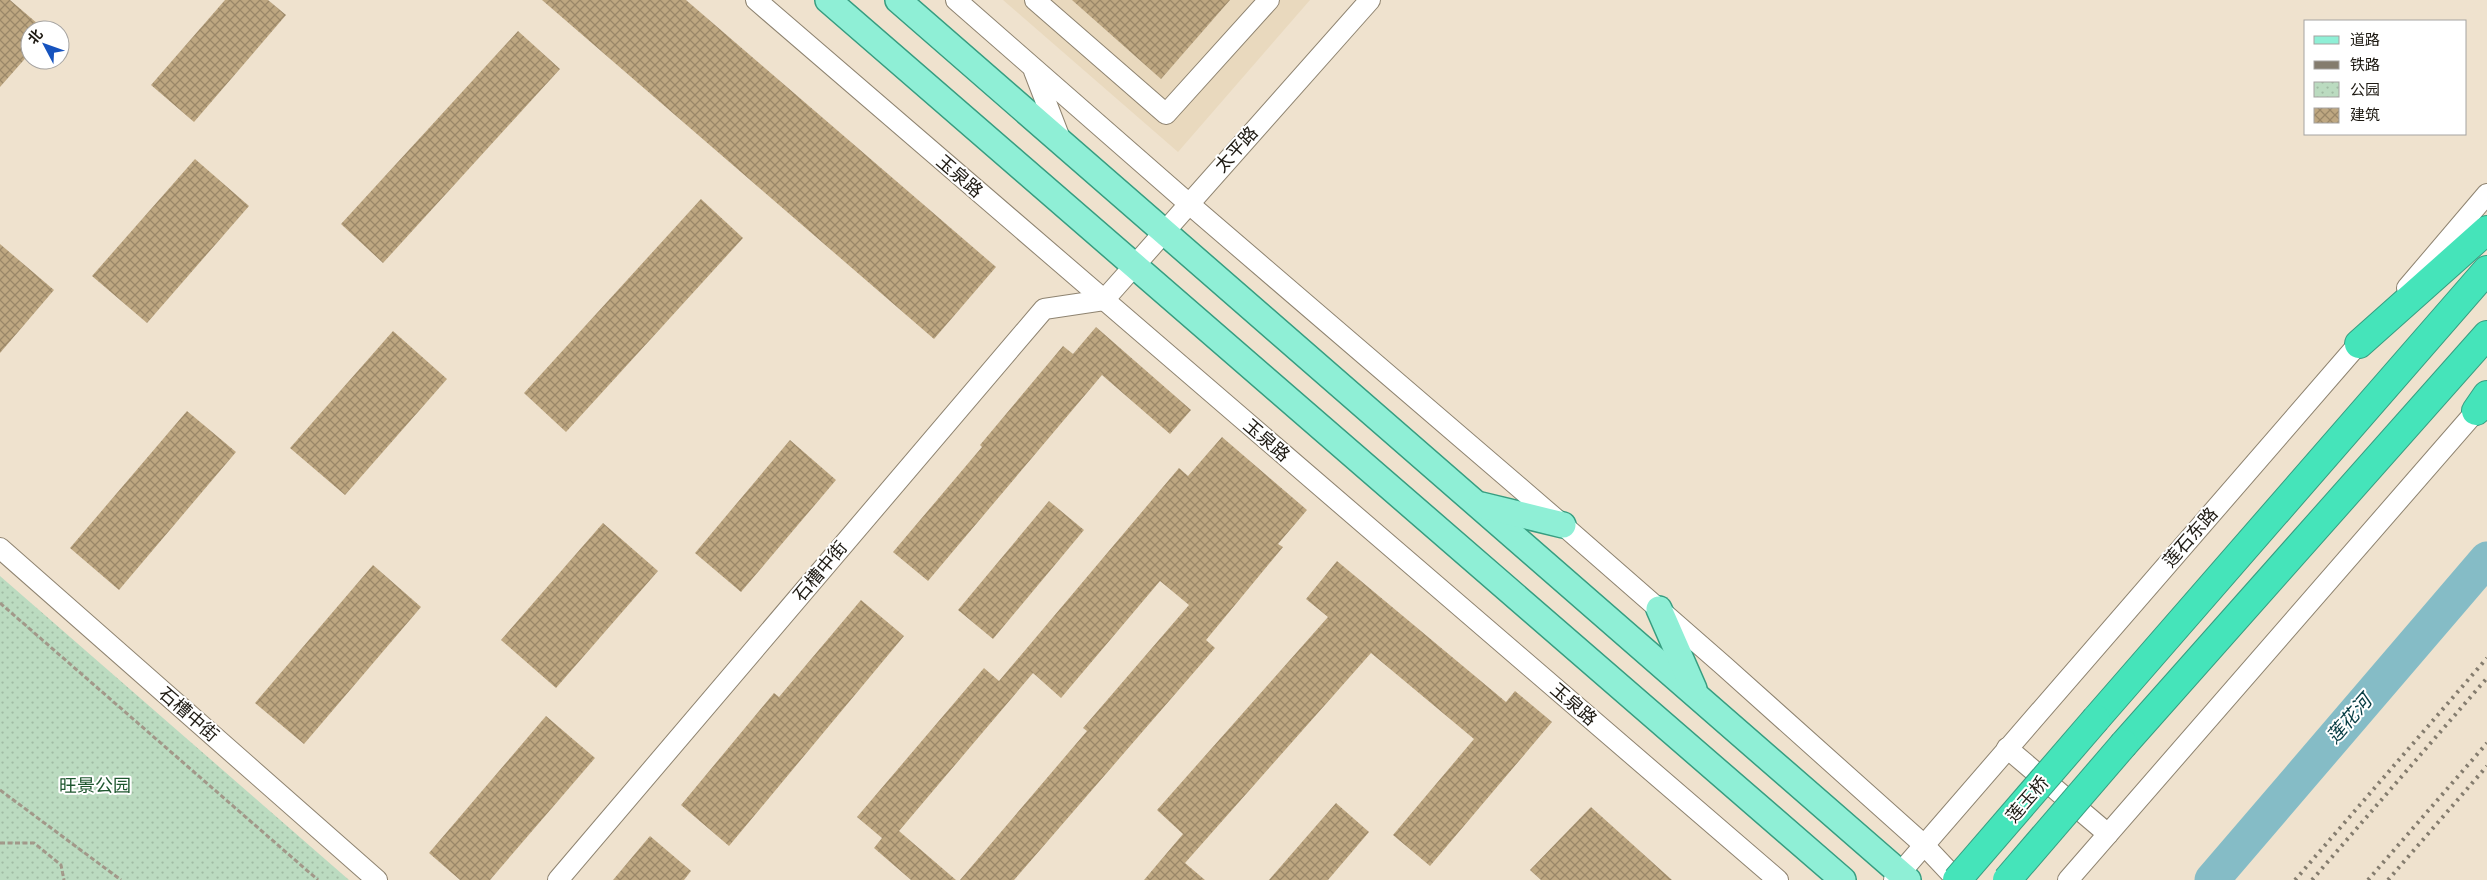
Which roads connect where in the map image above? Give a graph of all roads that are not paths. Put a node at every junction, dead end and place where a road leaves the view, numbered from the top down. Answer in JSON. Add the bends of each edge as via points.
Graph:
{"nodes":[{"id":1,"x":756,"y":0,"type":"edge"},
{"id":2,"x":828,"y":0,"type":"edge"},
{"id":3,"x":898,"y":0,"type":"edge"},
{"id":4,"x":956,"y":0,"type":"edge"},
{"id":5,"x":1035,"y":0,"type":"edge"},
{"id":6,"x":1269,"y":0,"type":"edge"},
{"id":7,"x":1370,"y":0,"type":"edge"},
{"id":8,"x":1032,"y":67,"type":"junction"},
{"id":9,"x":1062,"y":143,"type":"junction"},
{"id":10,"x":2487,"y":194,"type":"edge"},
{"id":11,"x":1188,"y":204,"type":"junction"},
{"id":12,"x":2487,"y":230,"type":"edge"},
{"id":13,"x":1163,"y":232,"type":"junction"},
{"id":14,"x":1134,"y":265,"type":"junction"},
{"id":15,"x":2487,"y":270,"type":"edge"},
{"id":16,"x":1104,"y":300,"type":"junction"},
{"id":17,"x":2487,"y":335,"type":"edge"},
{"id":18,"x":2359,"y":344,"type":"junction"},
{"id":19,"x":2483,"y":402,"type":"edge"},
{"id":20,"x":1476,"y":504,"type":"junction"},
{"id":21,"x":1563,"y":525,"type":"junction"},
{"id":22,"x":0,"y":548,"type":"edge"},
{"id":23,"x":1659,"y":609,"type":"junction"},
{"id":24,"x":1697,"y":696,"type":"junction"},
{"id":25,"x":2007,"y":748,"type":"junction"},
{"id":26,"x":2108,"y":834,"type":"junction"},
{"id":27,"x":1924,"y":845,"type":"junction"},
{"id":28,"x":1901,"y":877,"type":"edge"},
{"id":29,"x":377,"y":880,"type":"edge"},
{"id":30,"x":558,"y":880,"type":"edge"},
{"id":31,"x":1778,"y":880,"type":"edge"},
{"id":32,"x":1843,"y":880,"type":"edge"},
{"id":33,"x":1957,"y":880,"type":"edge"},
{"id":34,"x":2007,"y":880,"type":"edge"},
{"id":35,"x":2068,"y":880,"type":"edge"}],
"edges":[{"from":1,"to":16,"type":"street","name":"玉泉路"},
{"from":2,"to":14,"type":"main road"},
{"from":3,"to":9,"type":"main road"},
{"from":4,"to":8,"type":"street"},
{"from":5,"to":6,"type":"street","via":[[1166,114]]},
{"from":7,"to":11,"type":"street","name":"太平路"},
{"from":8,"to":9,"type":"street"},
{"from":8,"to":11,"type":"street"},
{"from":9,"to":13,"type":"main road"},
{"from":10,"to":18,"type":"street","name":"莲石东路"},
{"from":11,"to":13,"type":"street","name":"太平路"},
{"from":11,"to":21,"type":"street"},
{"from":12,"to":18,"type":"highway"},
{"from":13,"to":14,"type":"street","name":"太平路"},
{"from":13,"to":20,"type":"main road"},
{"from":14,"to":16,"type":"street","name":"太平路"},
{"from":14,"to":32,"type":"main road"},
{"from":15,"to":33,"type":"highway","name":"莲玉桥","bridge":true},
{"from":16,"to":30,"type":"street","name":"石槽中街","via":[[1044,309]]},
{"from":16,"to":31,"type":"street","name":"玉泉路"},
{"from":17,"to":34,"type":"highway","bridge":true},
{"from":18,"to":25,"type":"street","name":"莲石东路"},
{"from":19,"to":26,"type":"street"},
{"from":20,"to":21,"type":"main road"},
{"from":20,"to":24,"type":"main road"},
{"from":21,"to":23,"type":"street"},
{"from":22,"to":29,"type":"street","name":"石槽中街"},
{"from":23,"to":24,"type":"main road"},
{"from":23,"to":27,"type":"street"},
{"from":24,"to":28,"type":"main road"},
{"from":25,"to":26,"type":"street"},
{"from":25,"to":27,"type":"street","name":"莲石东路"},
{"from":26,"to":35,"type":"street"},
{"from":27,"to":28,"type":"street","name":"莲石东路"},
{"from":27,"to":33,"type":"street"}]}
